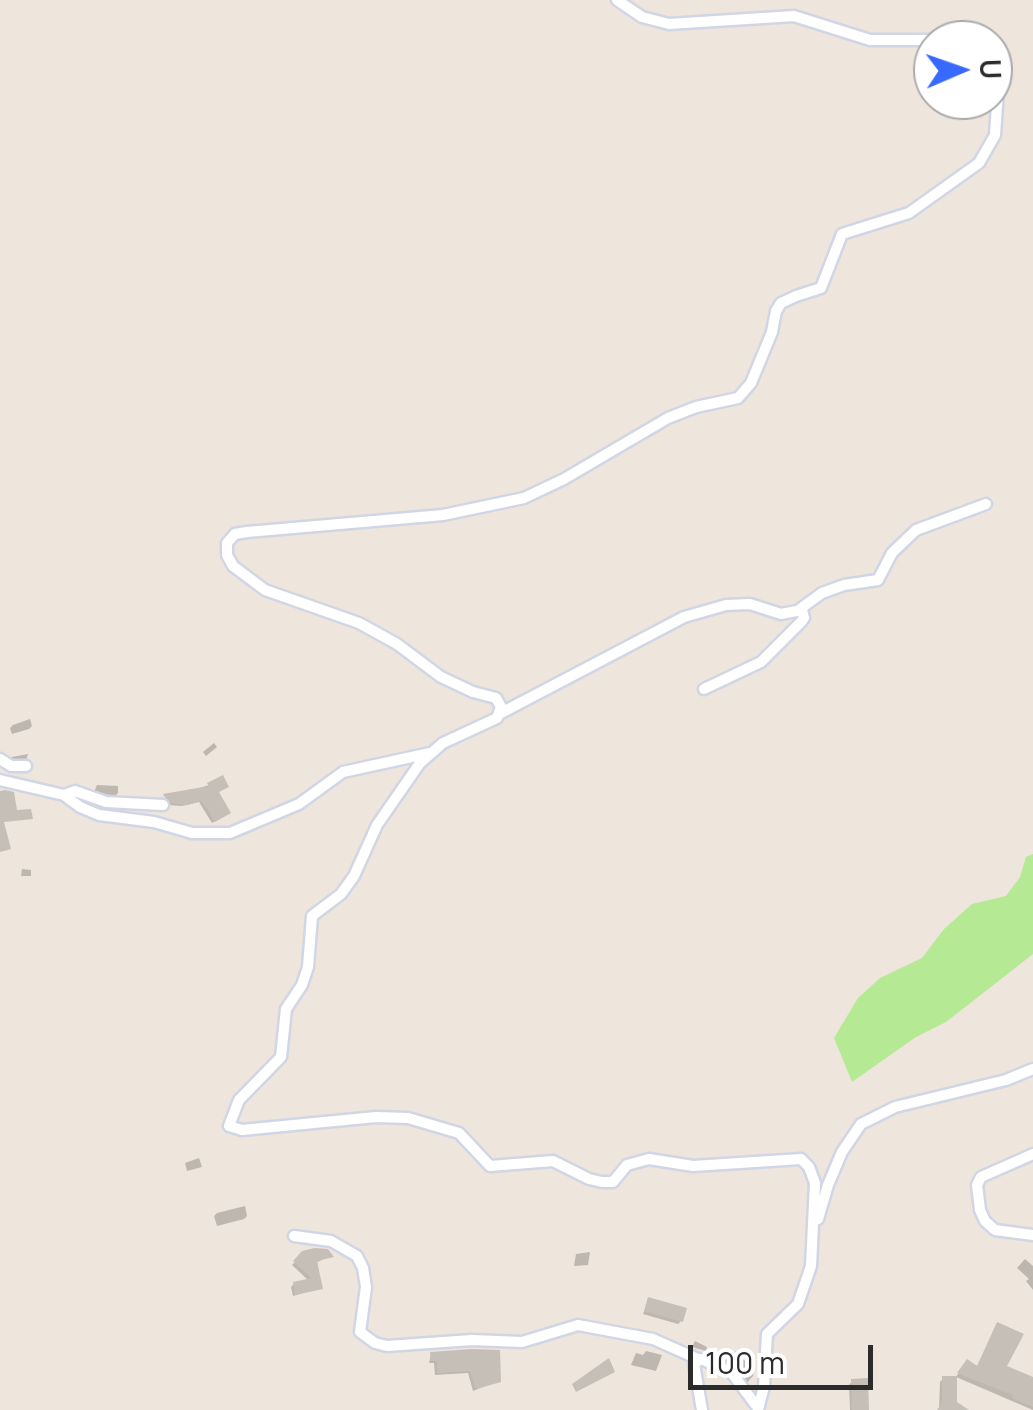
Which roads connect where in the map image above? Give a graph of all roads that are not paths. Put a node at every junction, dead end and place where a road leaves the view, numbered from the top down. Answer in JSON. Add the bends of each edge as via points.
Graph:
{"nodes":[{"id":1,"x":617,"y":0,"type":"edge"},
{"id":2,"x":913,"y":40,"type":"edge"},
{"id":3,"x":996,"y":120,"type":"edge"},
{"id":4,"x":986,"y":504,"type":"dead end"},
{"id":5,"x":800,"y":608,"type":"junction"},
{"id":6,"x":704,"y":689,"type":"dead end"},
{"id":7,"x":501,"y":713,"type":"junction"},
{"id":8,"x":431,"y":753,"type":"junction"},
{"id":9,"x":0,"y":759,"type":"edge"},
{"id":10,"x":26,"y":766,"type":"dead end"},
{"id":11,"x":0,"y":780,"type":"edge"},
{"id":12,"x":64,"y":794,"type":"junction"},
{"id":13,"x":162,"y":805,"type":"dead end"},
{"id":14,"x":1033,"y":1068,"type":"edge"},
{"id":15,"x":1033,"y":1154,"type":"edge"},
{"id":16,"x":814,"y":1235,"type":"junction"},
{"id":17,"x":1033,"y":1235,"type":"edge"},
{"id":18,"x":294,"y":1236,"type":"dead end"},
{"id":19,"x":698,"y":1359,"type":"junction"},
{"id":20,"x":758,"y":1409,"type":"edge"},
{"id":21,"x":702,"y":1410,"type":"edge"}],
"edges":[{"from":1,"to":2,"type":"street","via":[[668,24],[794,16],[870,40]]},
{"from":3,"to":7,"type":"street","via":[[980,163],[909,214],[842,234],[821,288],[776,311],[751,383],[738,398],[668,418],[524,498],[443,515],[247,532],[227,543],[233,566],[264,590],[378,632],[441,677],[496,698]]},
{"from":4,"to":5,"type":"street","via":[[916,530],[892,553],[878,580],[844,585]]},
{"from":5,"to":6,"type":"street","via":[[804,618],[761,662]]},
{"from":5,"to":7,"type":"street","via":[[781,614],[750,604],[684,617]]},
{"from":7,"to":8,"type":"street"},
{"from":8,"to":12,"type":"street","via":[[343,772],[299,804],[230,834],[99,815]]},
{"from":8,"to":16,"type":"street","via":[[391,804],[348,885],[312,916],[308,967],[286,1008],[284,1049],[239,1100],[231,1128],[408,1118],[459,1133],[490,1166],[553,1161],[602,1182],[648,1159],[693,1166],[800,1158],[815,1183]]},
{"from":9,"to":10,"type":"street"},
{"from":11,"to":12,"type":"street"},
{"from":12,"to":13,"type":"street"},
{"from":14,"to":16,"type":"street","via":[[862,1124],[842,1152]]},
{"from":15,"to":17,"type":"street","via":[[981,1177],[977,1185],[980,1210],[995,1230]]},
{"from":16,"to":20,"type":"street","via":[[798,1304],[767,1334]]},
{"from":18,"to":19,"type":"street","via":[[331,1241],[357,1256],[366,1287],[360,1332],[375,1343],[522,1342],[578,1325],[653,1339]]},
{"from":19,"to":20,"type":"street","via":[[731,1372]]},
{"from":19,"to":21,"type":"street"}]}
